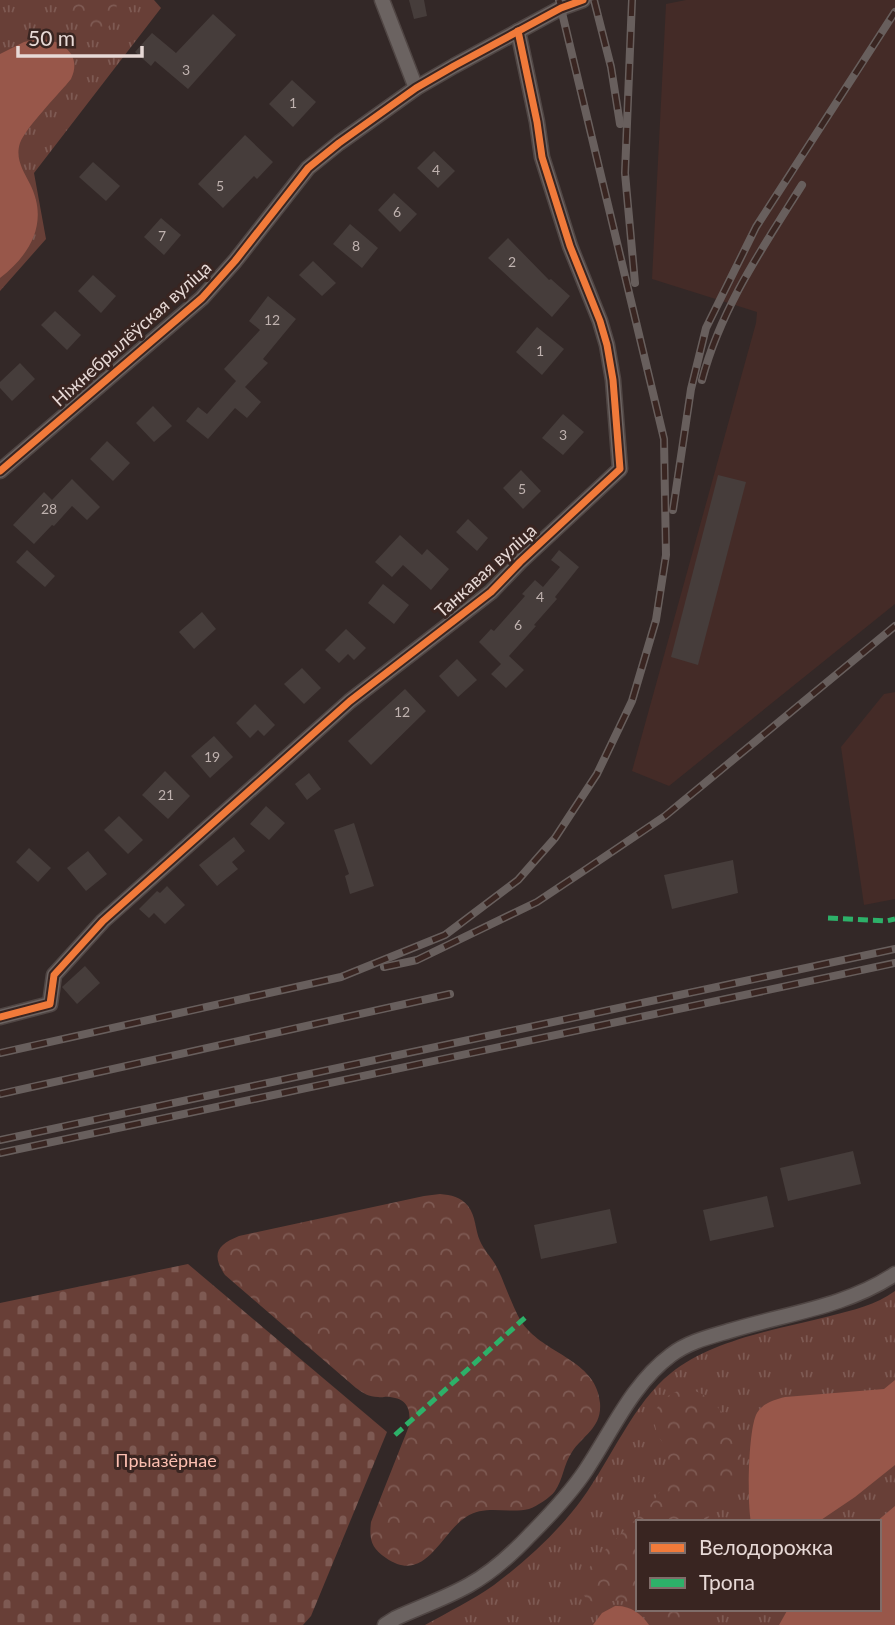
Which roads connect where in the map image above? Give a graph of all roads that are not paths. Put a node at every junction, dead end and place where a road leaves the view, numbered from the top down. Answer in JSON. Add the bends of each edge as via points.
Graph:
{"nodes":[{"id":1,"x":382,"y":0,"type":"edge"},
{"id":2,"x":583,"y":0,"type":"edge"},
{"id":3,"x":518,"y":31,"type":"junction"},
{"id":4,"x":416,"y":88,"type":"junction"},
{"id":5,"x":0,"y":471,"type":"edge"},
{"id":6,"x":0,"y":1017,"type":"edge"},
{"id":7,"x":895,"y":1274,"type":"edge"},
{"id":8,"x":385,"y":1625,"type":"edge"}],
"edges":[{"from":1,"to":4,"type":"street"},
{"from":2,"to":3,"type":"street","name":"Ніжнебрылёўская вуліца"},
{"from":3,"to":4,"type":"street","name":"Ніжнебрылёўская вуліца"},
{"from":3,"to":6,"type":"street","name":"Танкавая вуліца","via":[[542,157],[607,345],[620,469],[491,592],[350,701],[103,921],[54,975],[50,1004]]},
{"from":4,"to":5,"type":"street","name":"Ніжнебрылёўская вуліца","via":[[308,168],[202,298]]},
{"from":7,"to":8,"type":"street","via":[[825,1306],[698,1340],[673,1353],[642,1382],[562,1502],[504,1562],[470,1585]]}]}
